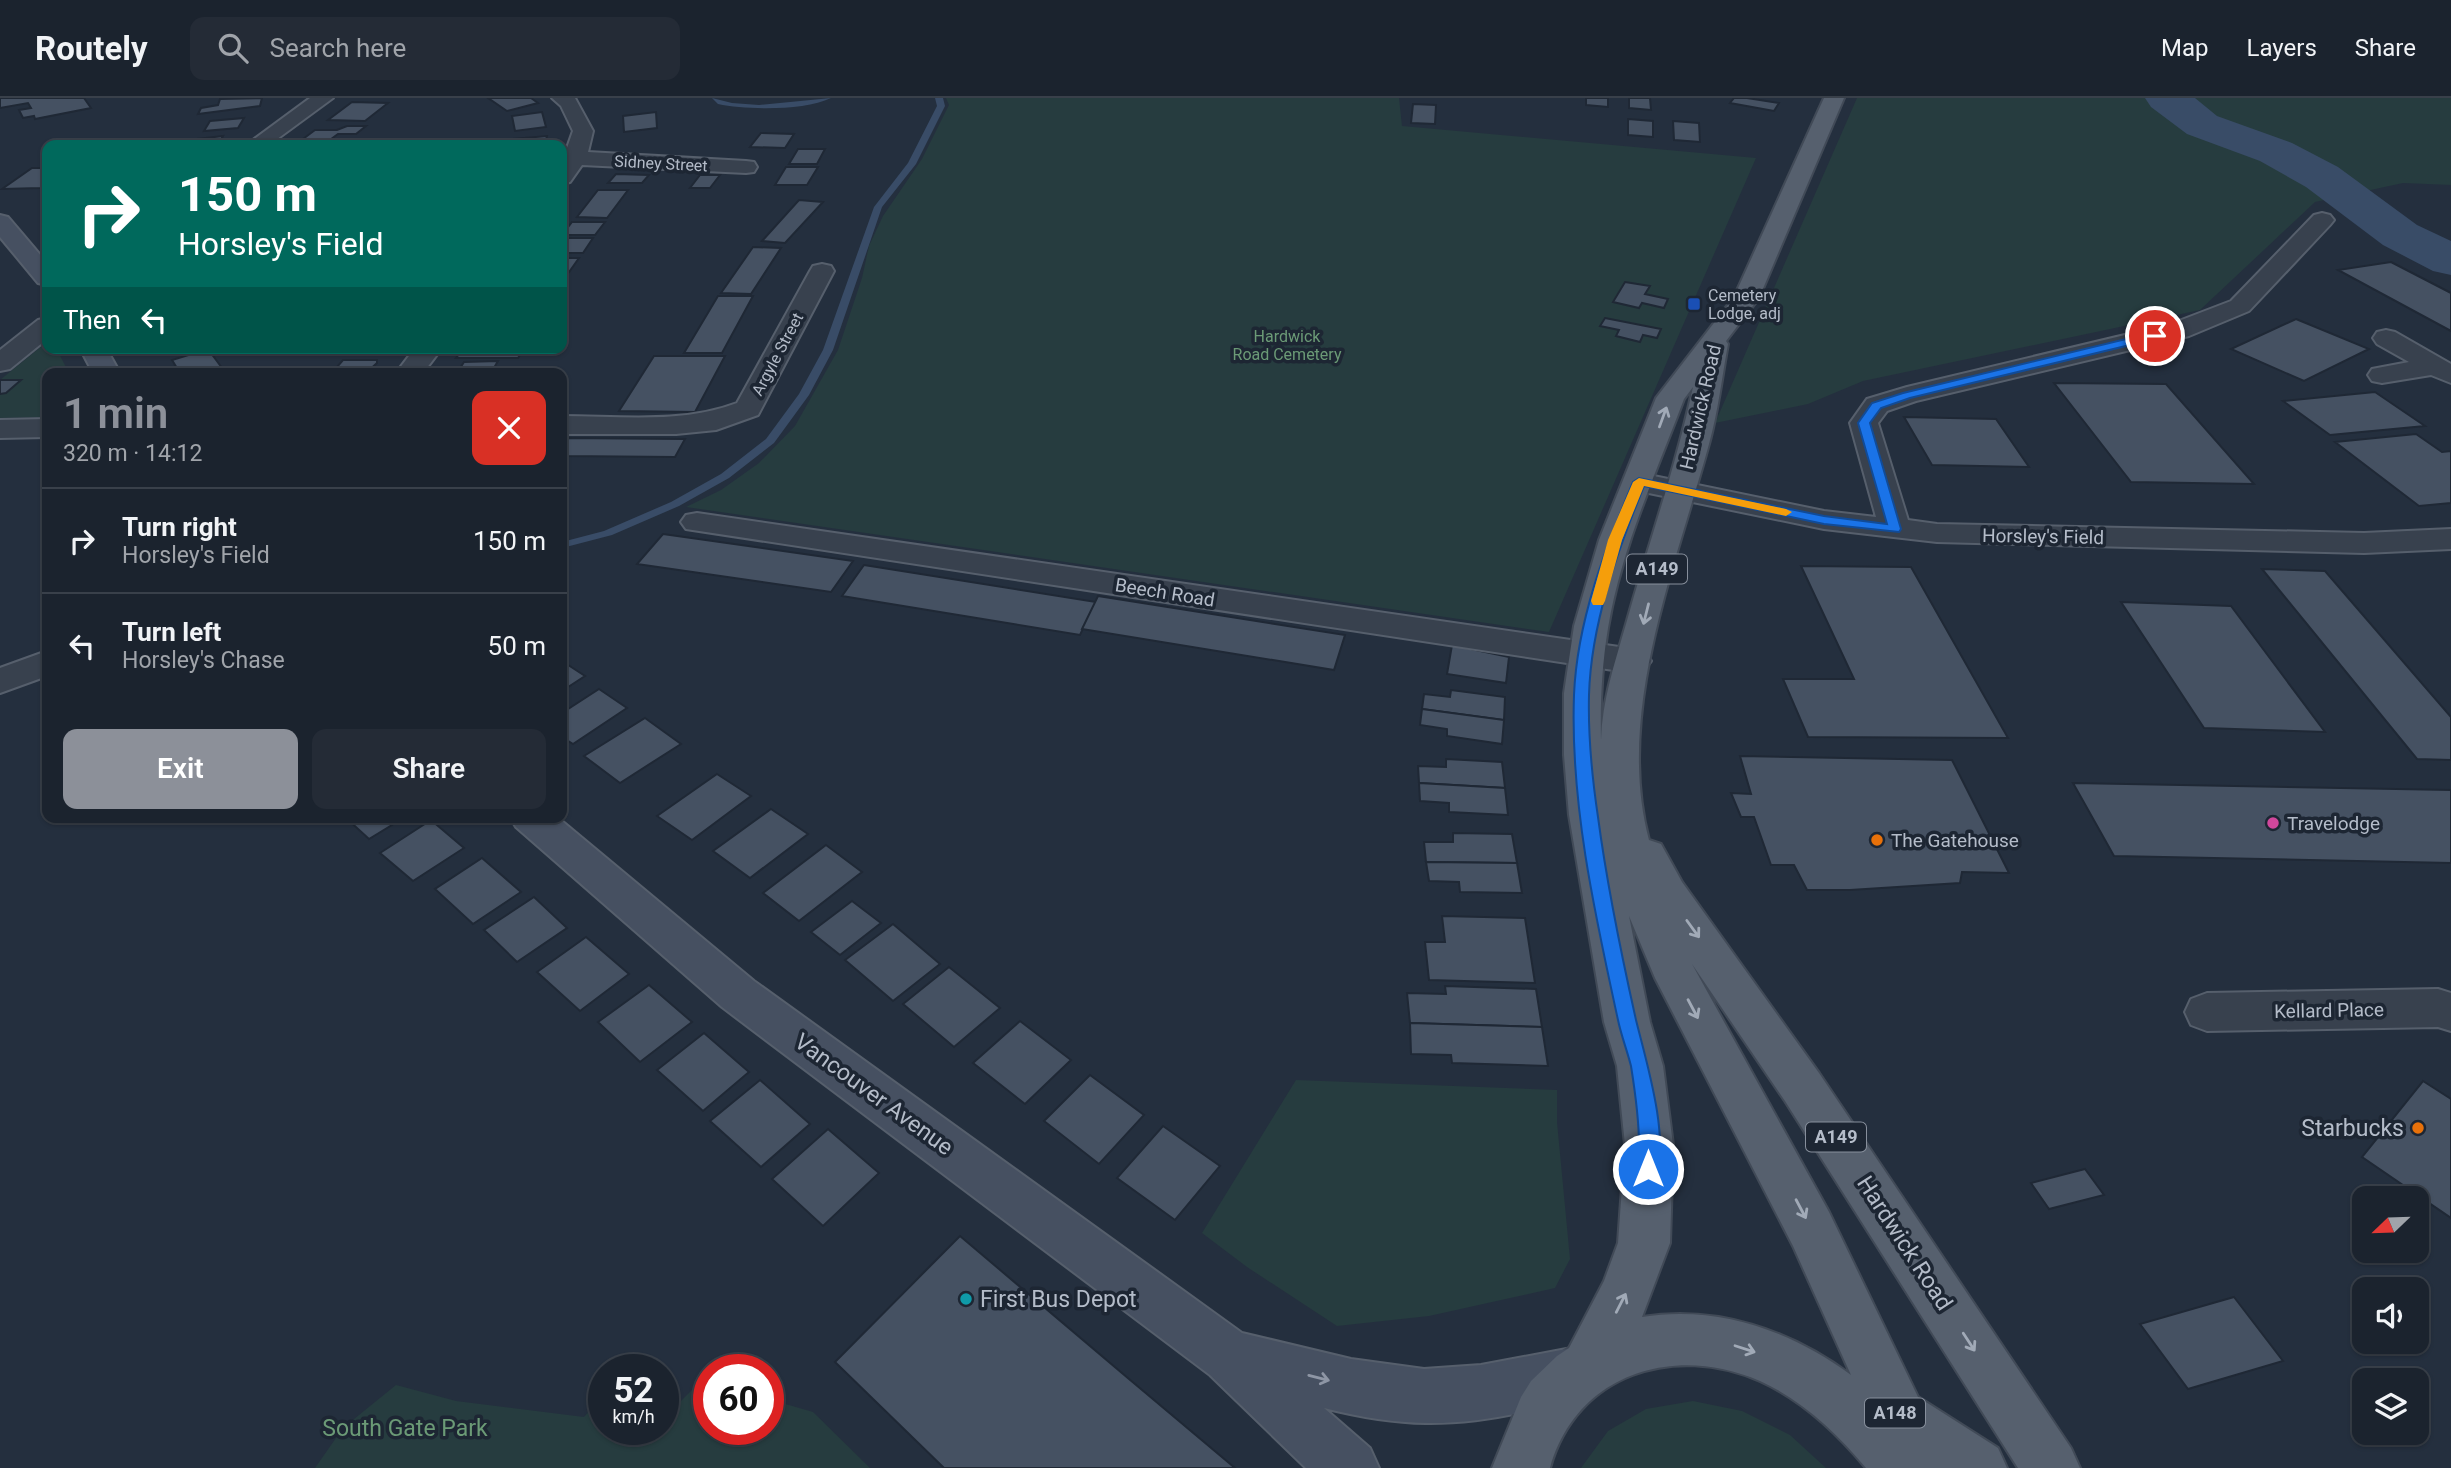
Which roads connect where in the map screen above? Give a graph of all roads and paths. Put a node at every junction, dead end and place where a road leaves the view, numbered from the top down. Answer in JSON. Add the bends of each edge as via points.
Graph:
{"nodes":[{"id":1,"x":323,"y":98,"type":"edge"},
{"id":2,"x":562,"y":98,"type":"edge"},
{"id":3,"x":1834,"y":98,"type":"edge"},
{"id":4,"x":263,"y":140,"type":"edge"},
{"id":5,"x":576,"y":158,"type":"junction"},
{"id":6,"x":746,"y":167,"type":"dead end"},
{"id":7,"x":567,"y":170,"type":"edge"},
{"id":8,"x":2322,"y":220,"type":"dead end"},
{"id":9,"x":0,"y":222,"type":"edge"},
{"id":10,"x":42,"y":268,"type":"edge"},
{"id":11,"x":822,"y":271,"type":"dead end"},
{"id":12,"x":42,"y":330,"type":"edge"},
{"id":13,"x":1716,"y":334,"type":"junction"},
{"id":14,"x":2386,"y":338,"type":"dead end"},
{"id":15,"x":424,"y":354,"type":"edge"},
{"id":16,"x":0,"y":363,"type":"edge"},
{"id":17,"x":413,"y":368,"type":"edge"},
{"id":18,"x":2443,"y":371,"type":"edge"},
{"id":19,"x":2382,"y":375,"type":"dead end"},
{"id":20,"x":567,"y":425,"type":"edge"},
{"id":21,"x":42,"y":428,"type":"edge"},
{"id":22,"x":0,"y":429,"type":"edge"},
{"id":23,"x":1639,"y":482,"type":"junction"},
{"id":24,"x":1680,"y":490,"type":"junction"},
{"id":25,"x":697,"y":522,"type":"dead end"},
{"id":26,"x":1895,"y":529,"type":"junction"},
{"id":27,"x":2451,"y":539,"type":"edge"},
{"id":28,"x":1586,"y":654,"type":"junction"},
{"id":29,"x":1633,"y":661,"type":"junction"},
{"id":30,"x":42,"y":665,"type":"edge"},
{"id":31,"x":0,"y":681,"type":"edge"},
{"id":32,"x":1620,"y":807,"type":"junction"},
{"id":33,"x":537,"y":823,"type":"edge"},
{"id":34,"x":2207,"y":1012,"type":"dead end"},
{"id":35,"x":2451,"y":1012,"type":"edge"},
{"id":36,"x":1229,"y":1356,"type":"junction"},
{"id":37,"x":1583,"y":1369,"type":"junction"},
{"id":38,"x":1803,"y":1374,"type":"junction"},
{"id":39,"x":1897,"y":1415,"type":"junction"},
{"id":40,"x":1350,"y":1468,"type":"edge"},
{"id":41,"x":1521,"y":1468,"type":"edge"},
{"id":42,"x":1902,"y":1468,"type":"edge"},
{"id":43,"x":1916,"y":1468,"type":"edge"},
{"id":44,"x":1978,"y":1468,"type":"edge"},
{"id":45,"x":2051,"y":1468,"type":"edge"}],
"edges":[{"from":1,"to":4,"type":"street"},
{"from":2,"to":5,"type":"street","via":[[583,131]]},
{"from":3,"to":13,"type":"main road","name":"Hardwick Road","number":"A149","via":[[1746,298]]},
{"from":5,"to":6,"type":"street","name":"Sidney Street"},
{"from":5,"to":7,"type":"street"},
{"from":8,"to":26,"type":"street","via":[[2240,306],[2180,330],[1877,405],[1864,423]]},
{"from":9,"to":10,"type":"main road"},
{"from":11,"to":20,"type":"street","name":"Argyle Street","via":[[748,409],[716,421],[676,425]]},
{"from":12,"to":16,"type":"street"},
{"from":23,"to":13,"type":"main road","name":"Hardwick Road","number":"A149","one_way":true,"via":[[1670,398]]},
{"from":13,"to":24,"type":"main road","name":"Hardwick Road","number":"A149","via":[[1696,440]]},
{"from":14,"to":18,"type":"street"},
{"from":15,"to":17,"type":"street"},
{"from":18,"to":19,"type":"street"},
{"from":21,"to":22,"type":"street"},
{"from":23,"to":24,"type":"street","name":"Horsley's Field"},
{"from":23,"to":28,"type":"main road","name":"Hardwick Road","number":"A149","via":[[1615,540]]},
{"from":24,"to":26,"type":"street","name":"Horsley's Field","via":[[1812,518]]},
{"from":24,"to":29,"type":"main road","name":"Hardwick Road","number":"A149","one_way":true},
{"from":25,"to":28,"type":"street","name":"Beech Road"},
{"from":26,"to":27,"type":"street","name":"Horsley's Field","via":[[2364,543]]},
{"from":28,"to":29,"type":"street","name":"Beech Road"},
{"from":37,"to":28,"type":"main road","name":"Hardwick Road","number":"A149","one_way":true,"via":[[1626,1293],[1644,1243],[1649,1145],[1640,1066],[1589,815],[1582,730]]},
{"from":29,"to":32,"type":"main road","name":"Hardwick Road","number":"A149","via":[[1620,735]]},
{"from":30,"to":31,"type":"street"},
{"from":32,"to":39,"type":"main road","name":"Hardwick Road","number":"A149","one_way":true,"via":[[1647,910],[1677,978],[1811,1229]]},
{"from":32,"to":45,"type":"main road","name":"Hardwick Road","number":"A149","one_way":true,"via":[[1667,894],[1809,1097]]},
{"from":33,"to":36,"type":"main road","name":"Vancouver Avenue","via":[[738,994]]},
{"from":34,"to":35,"type":"street","name":"Kellard Place","via":[[2438,1008]]},
{"from":36,"to":37,"type":"main road","name":"Vancouver Avenue","one_way":true,"via":[[1359,1388],[1426,1397],[1476,1393]]},
{"from":36,"to":40,"type":"main road","name":"Vancouver Avenue"},
{"from":37,"to":38,"type":"main road","one_way":true,"via":[[1628,1347],[1684,1338],[1743,1348]]},
{"from":37,"to":41,"type":"main road","via":[[1551,1401],[1531,1435]]},
{"from":38,"to":39,"type":"main road","number":"A148"},
{"from":38,"to":42,"type":"main road","via":[[1845,1404]]},
{"from":39,"to":43,"type":"main road","name":"Hardwick Road","number":"A149"},
{"from":39,"to":44,"type":"main road","number":"A148"}]}
